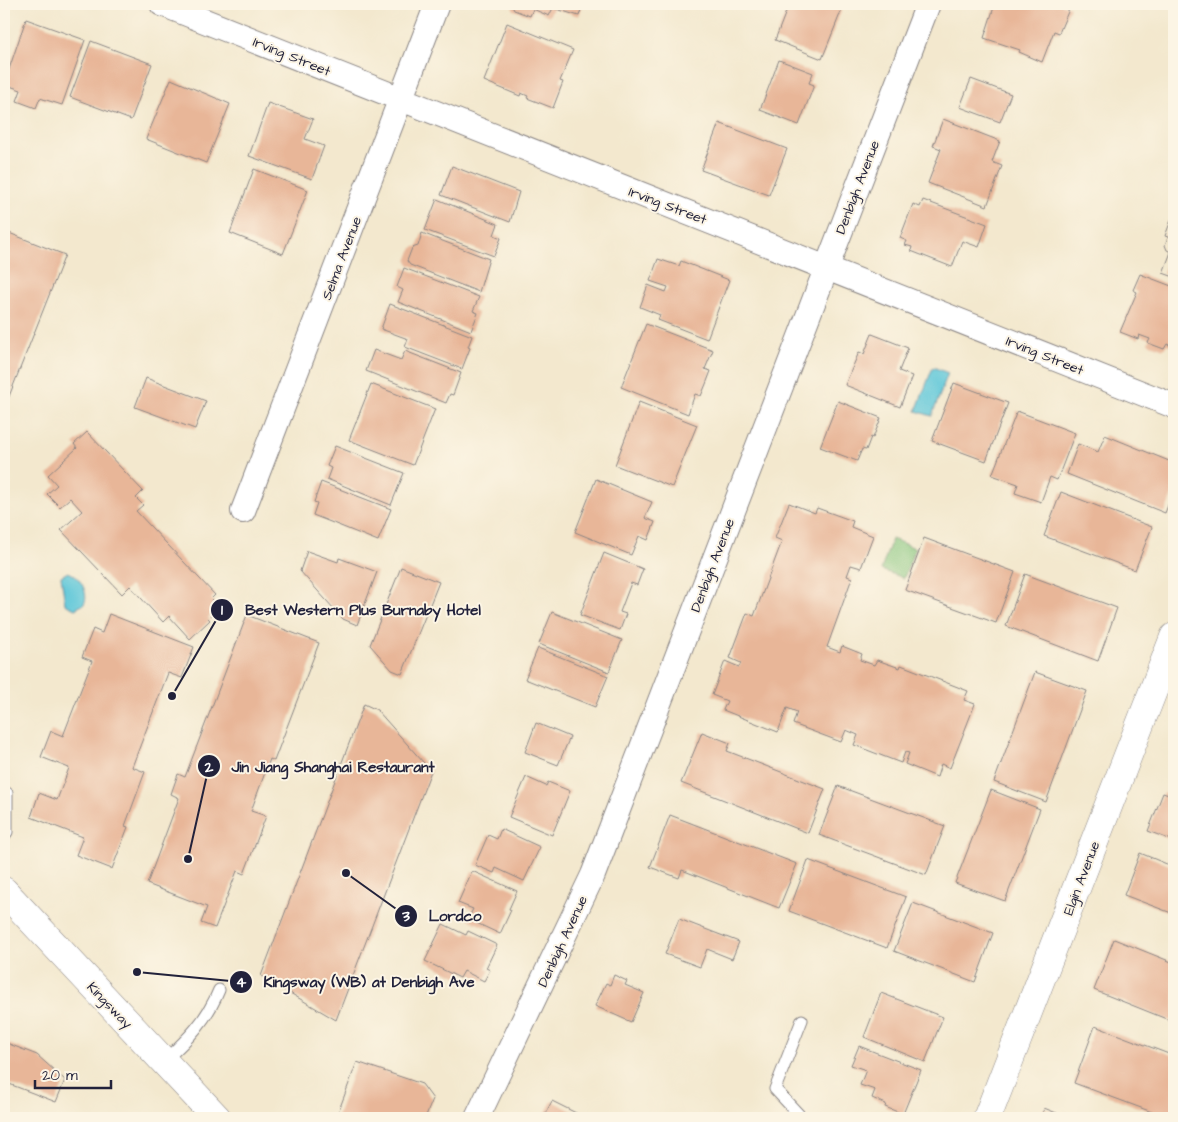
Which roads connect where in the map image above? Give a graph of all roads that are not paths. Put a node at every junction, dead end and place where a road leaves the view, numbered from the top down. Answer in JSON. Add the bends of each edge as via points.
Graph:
{"nodes":[{"id":1,"x":162,"y":4,"type":"edge"},
{"id":2,"x":437,"y":4,"type":"edge"},
{"id":3,"x":928,"y":4,"type":"edge"},
{"id":4,"x":193,"y":10,"type":"edge"},
{"id":5,"x":401,"y":100,"type":"junction"},
{"id":6,"x":825,"y":268,"type":"junction"},
{"id":7,"x":1174,"y":406,"type":"edge"},
{"id":8,"x":243,"y":511,"type":"dead end"},
{"id":9,"x":1174,"y":637,"type":"edge"},
{"id":10,"x":6,"y":793,"type":"dead end"},
{"id":11,"x":4,"y":836,"type":"edge"},
{"id":12,"x":4,"y":892,"type":"edge"},
{"id":13,"x":220,"y":990,"type":"dead end"},
{"id":14,"x":802,"y":1020,"type":"dead end"},
{"id":15,"x":164,"y":1061,"type":"junction"},
{"id":16,"x":217,"y":1118,"type":"edge"},
{"id":17,"x":477,"y":1118,"type":"edge"},
{"id":18,"x":802,"y":1118,"type":"edge"},
{"id":19,"x":987,"y":1118,"type":"edge"}],
"edges":[{"from":1,"to":4,"type":"street","name":"Irving Street"},
{"from":2,"to":5,"type":"street","name":"Selma Avenue"},
{"from":3,"to":6,"type":"street","name":"Denbigh Avenue"},
{"from":4,"to":5,"type":"street","name":"Irving Street"},
{"from":5,"to":6,"type":"street","name":"Irving Street"},
{"from":5,"to":8,"type":"street","name":"Selma Avenue"},
{"from":6,"to":7,"type":"street","name":"Irving Street"},
{"from":6,"to":17,"type":"street","name":"Denbigh Avenue","via":[[593,875]]},
{"from":9,"to":19,"type":"street","name":"Elgin Avenue"},
{"from":10,"to":11,"type":"lane","via":[[7,832]]},
{"from":12,"to":15,"type":"street","name":"Kingsway"},
{"from":13,"to":15,"type":"lane","via":[[212,1009],[194,1034]]},
{"from":14,"to":18,"type":"lane","via":[[775,1089]]},
{"from":15,"to":16,"type":"street","name":"Kingsway"}]}
